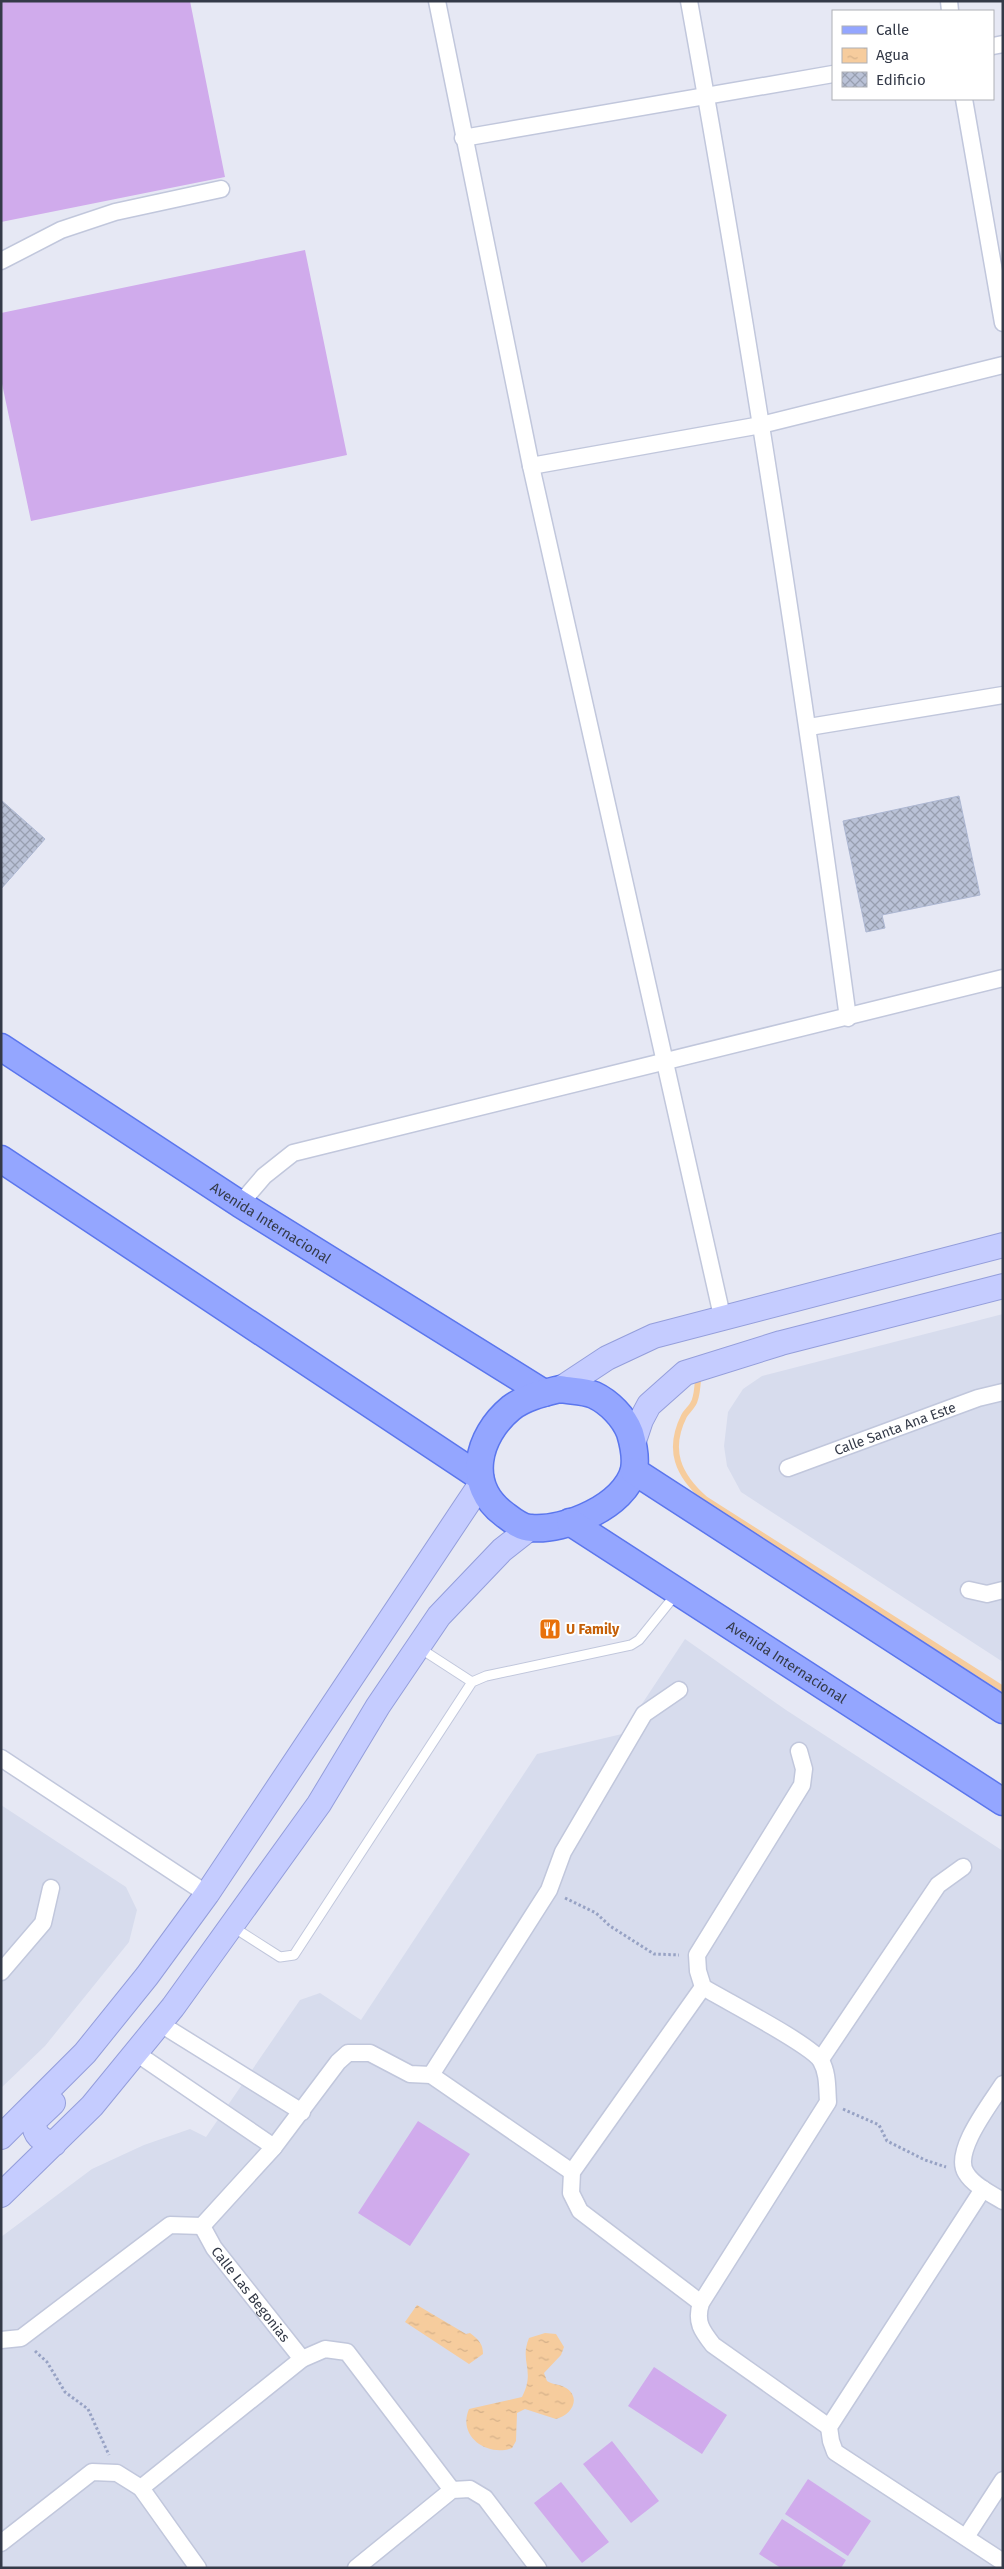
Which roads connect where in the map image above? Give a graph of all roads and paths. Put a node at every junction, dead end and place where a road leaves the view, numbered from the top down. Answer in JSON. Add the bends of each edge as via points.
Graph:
{"nodes":[{"id":1,"x":437,"y":1,"type":"edge"},
{"id":2,"x":689,"y":1,"type":"edge"},
{"id":3,"x":832,"y":74,"type":"edge"},
{"id":4,"x":706,"y":95,"type":"junction"},
{"id":5,"x":964,"y":100,"type":"edge"},
{"id":6,"x":463,"y":138,"type":"junction"},
{"id":7,"x":221,"y":189,"type":"dead end"},
{"id":8,"x":1,"y":261,"type":"edge"},
{"id":9,"x":1003,"y":323,"type":"edge"},
{"id":10,"x":1003,"y":365,"type":"edge"},
{"id":11,"x":762,"y":425,"type":"junction"},
{"id":12,"x":531,"y":466,"type":"junction"},
{"id":13,"x":1003,"y":695,"type":"edge"},
{"id":14,"x":809,"y":727,"type":"junction"},
{"id":15,"x":1003,"y":978,"type":"edge"},
{"id":16,"x":848,"y":1018,"type":"junction"},
{"id":17,"x":1,"y":1047,"type":"edge"},
{"id":18,"x":665,"y":1062,"type":"junction"},
{"id":19,"x":1,"y":1159,"type":"edge"},
{"id":20,"x":240,"y":1204,"type":"junction"},
{"id":21,"x":1003,"y":1246,"type":"edge"},
{"id":22,"x":1003,"y":1286,"type":"edge"},
{"id":23,"x":722,"y":1316,"type":"junction"},
{"id":24,"x":552,"y":1391,"type":"junction"},
{"id":25,"x":1003,"y":1392,"type":"edge"},
{"id":26,"x":633,"y":1444,"type":"junction"},
{"id":27,"x":788,"y":1468,"type":"dead end"},
{"id":28,"x":634,"y":1470,"type":"junction"},
{"id":29,"x":480,"y":1481,"type":"junction"},
{"id":30,"x":570,"y":1522,"type":"junction"},
{"id":31,"x":530,"y":1528,"type":"junction"},
{"id":32,"x":969,"y":1590,"type":"dead end"},
{"id":33,"x":1003,"y":1590,"type":"edge"},
{"id":34,"x":678,"y":1592,"type":"junction"},
{"id":35,"x":418,"y":1647,"type":"junction"},
{"id":36,"x":472,"y":1682,"type":"junction"},
{"id":37,"x":346,"y":1686,"type":"junction"},
{"id":38,"x":679,"y":1690,"type":"dead end"},
{"id":39,"x":378,"y":1706,"type":"junction"},
{"id":40,"x":1003,"y":1710,"type":"edge"},
{"id":41,"x":799,"y":1751,"type":"dead end"},
{"id":42,"x":1,"y":1758,"type":"edge"},
{"id":43,"x":1003,"y":1802,"type":"edge"},
{"id":44,"x":963,"y":1867,"type":"dead end"},
{"id":45,"x":52,"y":1888,"type":"dead end"},
{"id":46,"x":549,"y":1890,"type":"junction"},
{"id":47,"x":207,"y":1894,"type":"junction"},
{"id":48,"x":233,"y":1927,"type":"junction"},
{"id":49,"x":697,"y":1955,"type":"junction"},
{"id":50,"x":1,"y":1972,"type":"edge"},
{"id":51,"x":703,"y":1987,"type":"junction"},
{"id":52,"x":159,"y":2023,"type":"junction"},
{"id":53,"x":136,"y":2053,"type":"junction"},
{"id":54,"x":821,"y":2060,"type":"junction"},
{"id":55,"x":65,"y":2074,"type":"junction"},
{"id":56,"x":431,"y":2075,"type":"junction"},
{"id":57,"x":1003,"y":2084,"type":"edge"},
{"id":58,"x":828,"y":2102,"type":"junction"},
{"id":59,"x":302,"y":2112,"type":"junction"},
{"id":60,"x":1,"y":2137,"type":"edge"},
{"id":61,"x":54,"y":2144,"type":"junction"},
{"id":62,"x":274,"y":2147,"type":"junction"},
{"id":63,"x":572,"y":2172,"type":"junction"},
{"id":64,"x":966,"y":2173,"type":"junction"},
{"id":65,"x":983,"y":2189,"type":"junction"},
{"id":66,"x":1,"y":2196,"type":"edge"},
{"id":67,"x":1003,"y":2201,"type":"edge"},
{"id":68,"x":202,"y":2226,"type":"junction"},
{"id":69,"x":701,"y":2304,"type":"junction"},
{"id":70,"x":21,"y":2338,"type":"junction"},
{"id":71,"x":1,"y":2340,"type":"edge"},
{"id":72,"x":302,"y":2359,"type":"junction"},
{"id":73,"x":829,"y":2427,"type":"junction"},
{"id":74,"x":117,"y":2473,"type":"junction"},
{"id":75,"x":1003,"y":2480,"type":"edge"},
{"id":76,"x":141,"y":2488,"type":"junction"},
{"id":77,"x":452,"y":2490,"type":"junction"},
{"id":78,"x":966,"y":2537,"type":"junction"},
{"id":79,"x":1,"y":2543,"type":"edge"},
{"id":80,"x":1003,"y":2562,"type":"edge"},
{"id":81,"x":198,"y":2568,"type":"edge"},
{"id":82,"x":356,"y":2568,"type":"edge"},
{"id":83,"x":538,"y":2568,"type":"edge"}],
"edges":[{"from":1,"to":6,"type":"street"},
{"from":2,"to":4,"type":"street"},
{"from":3,"to":4,"type":"street"},
{"from":4,"to":6,"type":"street"},
{"from":4,"to":11,"type":"street"},
{"from":5,"to":9,"type":"street"},
{"from":6,"to":12,"type":"street"},
{"from":7,"to":8,"type":"street","via":[[115,212],[61,230]]},
{"from":10,"to":11,"type":"street"},
{"from":11,"to":12,"type":"street"},
{"from":11,"to":14,"type":"street"},
{"from":12,"to":18,"type":"street"},
{"from":13,"to":14,"type":"street"},
{"from":14,"to":16,"type":"street"},
{"from":15,"to":16,"type":"street"},
{"from":16,"to":18,"type":"street"},
{"from":17,"to":20,"type":"main road","name":"Avenida Internacional"},
{"from":18,"to":20,"type":"street","via":[[293,1153],[264,1176]]},
{"from":18,"to":23,"type":"street"},
{"from":19,"to":29,"type":"main road"},
{"from":20,"to":24,"type":"main road","name":"Avenida Internacional"},
{"from":21,"to":23,"type":"street"},
{"from":22,"to":26,"type":"street","via":[[781,1343],[685,1373],[649,1405]]},
{"from":23,"to":24,"type":"street","via":[[654,1336],[607,1358]]},
{"from":24,"to":26,"type":"main road","via":[[593,1395],[626,1422]]},
{"from":24,"to":29,"type":"main road","via":[[512,1407],[497,1422],[484,1442]]},
{"from":25,"to":27,"type":"street","name":"Calle Santa Ana Este","via":[[978,1398]]},
{"from":26,"to":28,"type":"main road"},
{"from":28,"to":30,"type":"main road","via":[[622,1492],[605,1507]]},
{"from":28,"to":40,"type":"main road"},
{"from":29,"to":31,"type":"main road","via":[[497,1509]]},
{"from":29,"to":37,"type":"street"},
{"from":30,"to":31,"type":"main road"},
{"from":30,"to":34,"type":"main road","name":"Avenida Internacional"},
{"from":31,"to":35,"type":"street","via":[[502,1550],[439,1616]]},
{"from":32,"to":33,"type":"street","via":[[987,1594]]},
{"from":34,"to":36,"type":"lane","via":[[639,1640],[632,1644],[486,1676]]},
{"from":34,"to":43,"type":"main road","name":"Avenida Internacional"},
{"from":35,"to":36,"type":"lane"},
{"from":35,"to":39,"type":"street"},
{"from":36,"to":48,"type":"lane","via":[[294,1955],[280,1957]]},
{"from":37,"to":39,"type":"street"},
{"from":37,"to":47,"type":"street"},
{"from":38,"to":46,"type":"street","via":[[644,1714],[563,1852]]},
{"from":39,"to":48,"type":"street","via":[[318,1804]]},
{"from":41,"to":49,"type":"street","via":[[804,1769],[802,1785]]},
{"from":42,"to":47,"type":"street"},
{"from":44,"to":54,"type":"street","via":[[938,1884]]},
{"from":45,"to":50,"type":"street","via":[[43,1923]]},
{"from":46,"to":49,"type":"path","via":[[596,1913],[610,1926],[654,1954]]},
{"from":46,"to":56,"type":"street"},
{"from":47,"to":55,"type":"street","via":[[148,1976]]},
{"from":48,"to":52,"type":"street"},
{"from":49,"to":51,"type":"street"},
{"from":51,"to":54,"type":"street","via":[[800,2043]]},
{"from":51,"to":63,"type":"street"},
{"from":52,"to":53,"type":"street"},
{"from":52,"to":59,"type":"street"},
{"from":53,"to":61,"type":"street","via":[[92,2106]]},
{"from":53,"to":62,"type":"street"},
{"from":54,"to":58,"type":"street","via":[[827,2078]]},
{"from":55,"to":60,"type":"street"},
{"from":55,"to":61,"type":"street","via":[[56,2100],[34,2122],[38,2136]]},
{"from":56,"to":59,"type":"street","via":[[410,2074],[370,2053],[348,2054],[338,2062]]},
{"from":56,"to":63,"type":"street"},
{"from":57,"to":64,"type":"street","via":[[965,2146],[962,2159]]},
{"from":58,"to":64,"type":"path","via":[[879,2125],[887,2141],[924,2160]]},
{"from":58,"to":69,"type":"street"},
{"from":59,"to":62,"type":"street"},
{"from":61,"to":66,"type":"street"},
{"from":62,"to":68,"type":"street"},
{"from":63,"to":69,"type":"street","via":[[571,2194],[580,2211]]},
{"from":64,"to":65,"type":"street"},
{"from":65,"to":67,"type":"street"},
{"from":65,"to":73,"type":"street"},
{"from":68,"to":70,"type":"street","via":[[170,2225]]},
{"from":68,"to":72,"type":"street","name":"Calle Las Begonias","via":[[214,2248]]},
{"from":69,"to":73,"type":"street","via":[[699,2327],[713,2345]]},
{"from":70,"to":71,"type":"street"},
{"from":70,"to":74,"type":"path","via":[[47,2362],[65,2392],[88,2409]]},
{"from":72,"to":76,"type":"street"},
{"from":72,"to":77,"type":"street","via":[[325,2349],[347,2352]]},
{"from":73,"to":78,"type":"street","via":[[835,2452]]},
{"from":74,"to":76,"type":"street"},
{"from":74,"to":79,"type":"street","via":[[92,2472]]},
{"from":75,"to":78,"type":"street"},
{"from":76,"to":81,"type":"street"},
{"from":77,"to":82,"type":"street"},
{"from":77,"to":83,"type":"street","via":[[470,2489],[485,2498]]},
{"from":78,"to":80,"type":"street"}]}
